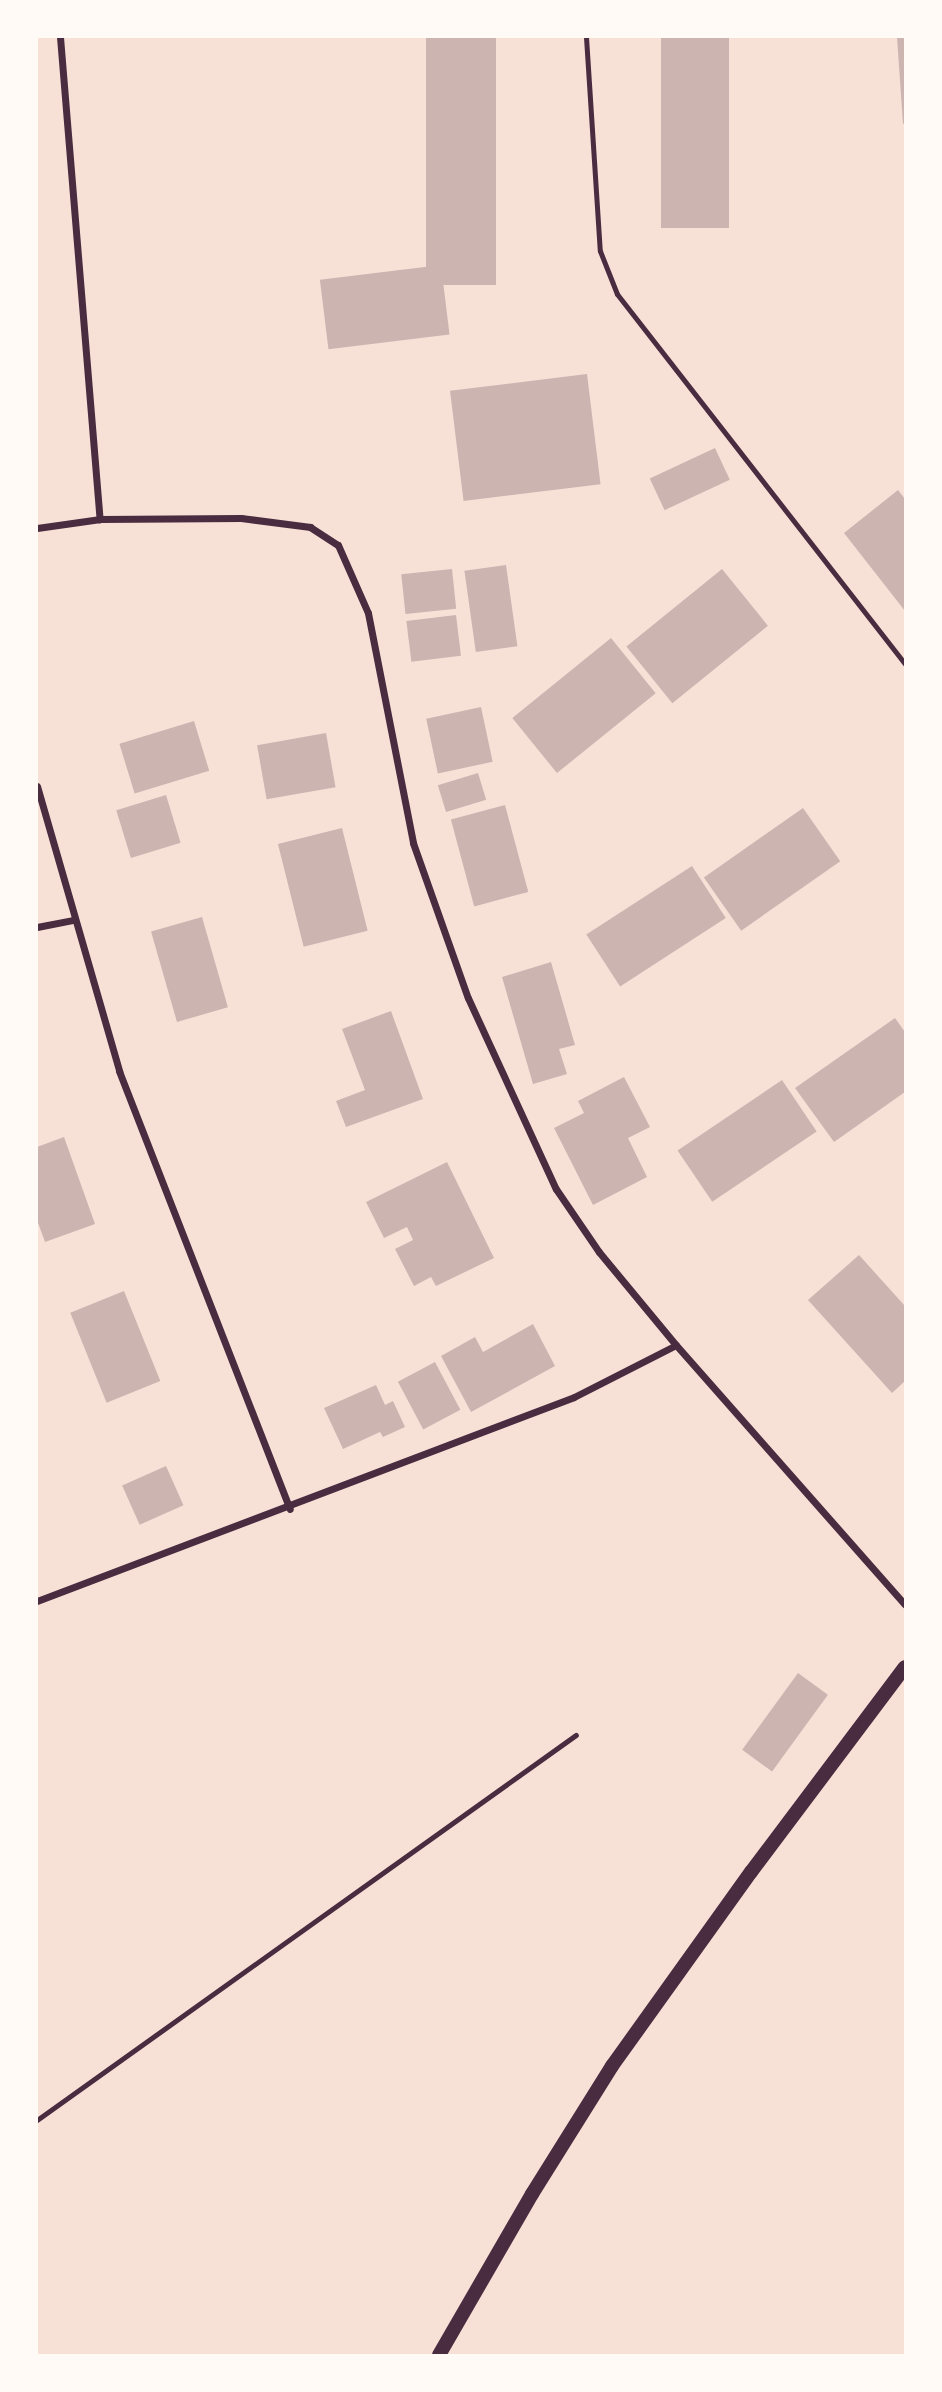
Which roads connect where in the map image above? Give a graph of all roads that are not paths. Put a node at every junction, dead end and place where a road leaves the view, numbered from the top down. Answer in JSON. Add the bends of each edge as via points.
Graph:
{"nodes":[{"id":1,"x":60,"y":37,"type":"edge"},
{"id":2,"x":586,"y":37,"type":"edge"},
{"id":3,"x":100,"y":519,"type":"junction"},
{"id":4,"x":37,"y":528,"type":"edge"},
{"id":5,"x":905,"y":664,"type":"edge"},
{"id":6,"x":37,"y":786,"type":"edge"},
{"id":7,"x":72,"y":920,"type":"junction"},
{"id":8,"x":37,"y":927,"type":"edge"},
{"id":9,"x":676,"y":1345,"type":"junction"},
{"id":10,"x":290,"y":1509,"type":"junction"},
{"id":11,"x":37,"y":1601,"type":"edge"},
{"id":12,"x":905,"y":1605,"type":"edge"},
{"id":13,"x":905,"y":1667,"type":"edge"},
{"id":14,"x":439,"y":2355,"type":"edge"}],
"edges":[{"from":1,"to":3,"type":"street"},
{"from":2,"to":5,"type":"lane","via":[[600,251],[617,294]]},
{"from":3,"to":4,"type":"street"},
{"from":3,"to":9,"type":"street","via":[[241,518],[310,527],[338,545],[368,613],[412,843],[468,998],[556,1189],[599,1252]]},
{"from":6,"to":7,"type":"street"},
{"from":7,"to":8,"type":"street"},
{"from":7,"to":10,"type":"street","via":[[119,1071]]},
{"from":9,"to":10,"type":"street","via":[[574,1397]]},
{"from":9,"to":12,"type":"street"},
{"from":10,"to":11,"type":"street"},
{"from":13,"to":14,"type":"main road","via":[[612,2066],[531,2194]]}]}
